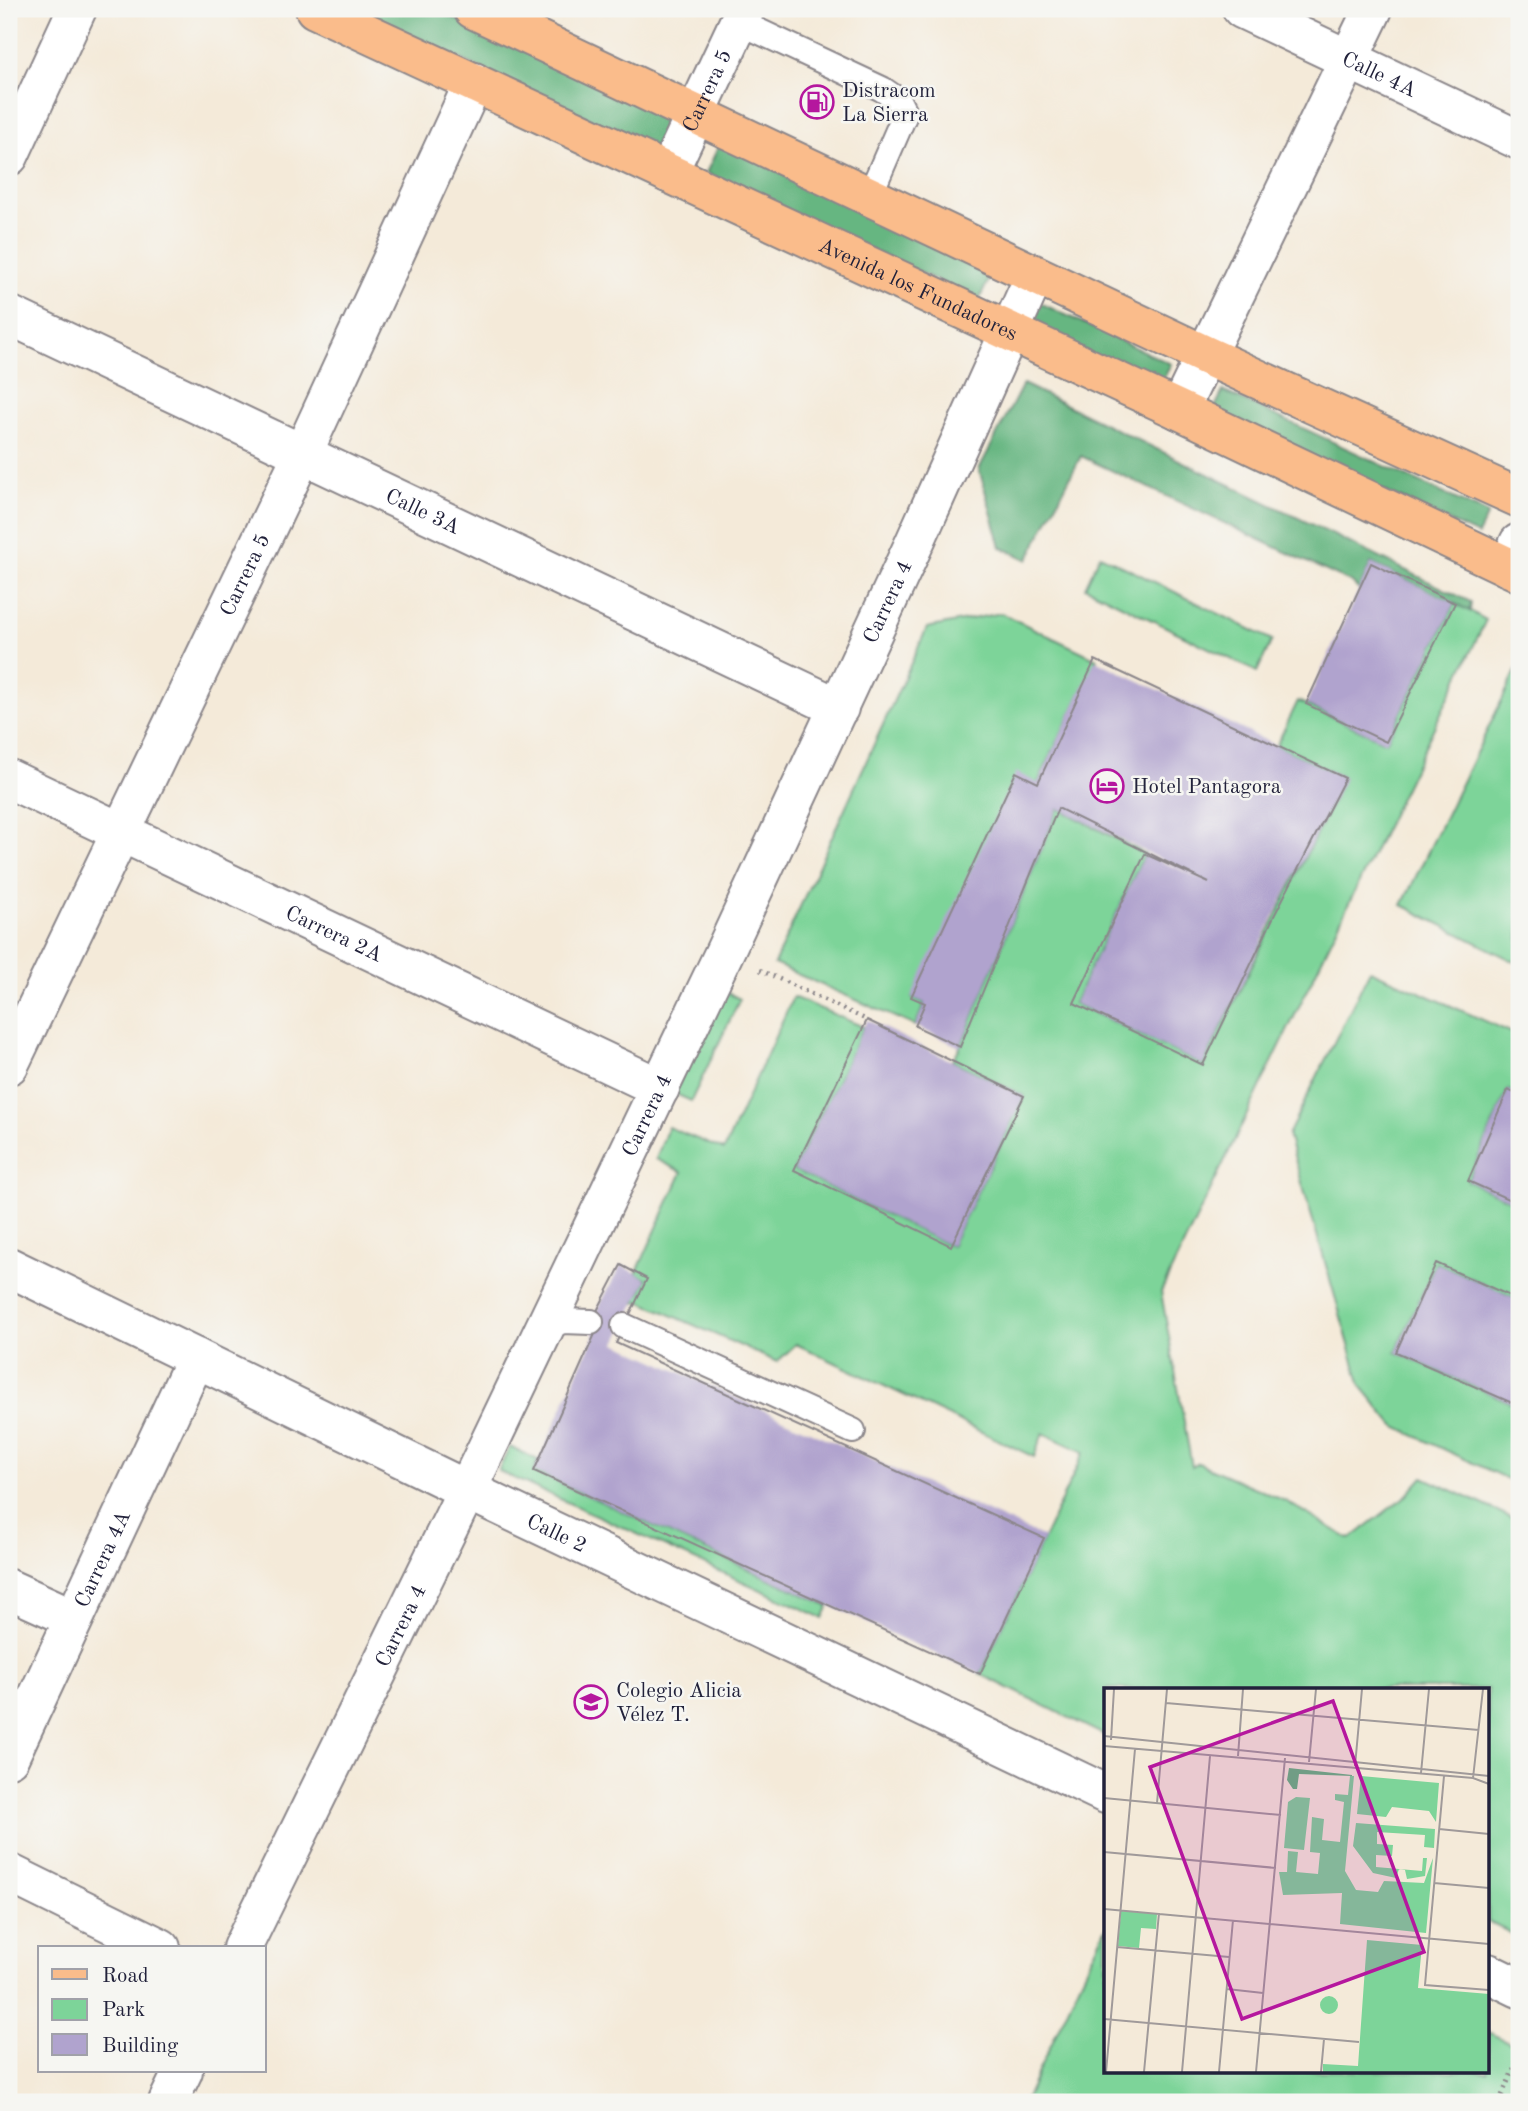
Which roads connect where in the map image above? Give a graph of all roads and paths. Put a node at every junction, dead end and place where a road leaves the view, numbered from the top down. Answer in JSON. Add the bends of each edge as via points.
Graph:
{"nodes":[{"id":1,"x":77,"y":9,"type":"edge"},
{"id":2,"x":315,"y":9,"type":"edge"},
{"id":3,"x":473,"y":9,"type":"edge"},
{"id":4,"x":1242,"y":9,"type":"edge"},
{"id":5,"x":1373,"y":9,"type":"edge"},
{"id":6,"x":742,"y":15,"type":"edge"},
{"id":7,"x":1350,"y":60,"type":"junction"},
{"id":8,"x":474,"y":82,"type":"junction"},
{"id":9,"x":695,"y":114,"type":"junction"},
{"id":10,"x":1519,"y":140,"type":"edge"},
{"id":11,"x":9,"y":156,"type":"edge"},
{"id":12,"x":668,"y":173,"type":"junction"},
{"id":13,"x":869,"y":197,"type":"junction"},
{"id":14,"x":1035,"y":275,"type":"junction"},
{"id":15,"x":9,"y":315,"type":"edge"},
{"id":16,"x":1009,"y":331,"type":"junction"},
{"id":17,"x":1207,"y":356,"type":"junction"},
{"id":18,"x":1179,"y":410,"type":"junction"},
{"id":19,"x":302,"y":455,"type":"junction"},
{"id":20,"x":1519,"y":498,"type":"edge"},
{"id":21,"x":1516,"y":560,"type":"edge"},
{"id":22,"x":839,"y":708,"type":"junction"},
{"id":23,"x":9,"y":779,"type":"edge"},
{"id":24,"x":120,"y":832,"type":"junction"},
{"id":25,"x":724,"y":953,"type":"junction"},
{"id":26,"x":867,"y":1020,"type":"dead end"},
{"id":27,"x":9,"y":1065,"type":"edge"},
{"id":28,"x":660,"y":1088,"type":"junction"},
{"id":29,"x":9,"y":1267,"type":"edge"},
{"id":30,"x":591,"y":1322,"type":"dead end"},
{"id":31,"x":624,"y":1326,"type":"dead end"},
{"id":32,"x":545,"y":1328,"type":"junction"},
{"id":33,"x":196,"y":1358,"type":"junction"},
{"id":34,"x":853,"y":1431,"type":"dead end"},
{"id":35,"x":467,"y":1490,"type":"junction"},
{"id":36,"x":9,"y":1589,"type":"edge"},
{"id":37,"x":74,"y":1618,"type":"junction"},
{"id":38,"x":9,"y":1758,"type":"edge"},
{"id":39,"x":1104,"y":1793,"type":"edge"},
{"id":40,"x":9,"y":1873,"type":"edge"},
{"id":41,"x":157,"y":1946,"type":"edge"},
{"id":42,"x":243,"y":1946,"type":"edge"},
{"id":43,"x":1490,"y":1974,"type":"edge"},
{"id":44,"x":1519,"y":1988,"type":"edge"},
{"id":45,"x":1519,"y":2056,"type":"edge"},
{"id":46,"x":182,"y":2072,"type":"edge"},
{"id":47,"x":167,"y":2102,"type":"edge"},
{"id":48,"x":1499,"y":2102,"type":"edge"}],
"edges":[{"from":1,"to":11,"type":"street"},
{"from":2,"to":8,"type":"main road","name":"Avenida los Fundadores"},
{"from":3,"to":9,"type":"main road"},
{"from":4,"to":7,"type":"street","name":"Calle 4A"},
{"from":5,"to":7,"type":"street"},
{"from":6,"to":9,"type":"street","name":"Carrera 5"},
{"from":6,"to":13,"type":"lane","via":[[898,100],[905,114]]},
{"from":7,"to":10,"type":"street","name":"Calle 4A"},
{"from":7,"to":17,"type":"street"},
{"from":8,"to":12,"type":"main road","name":"Avenida los Fundadores"},
{"from":8,"to":19,"type":"street","name":"Carrera 5"},
{"from":9,"to":12,"type":"street","name":"Carrera 5"},
{"from":9,"to":13,"type":"main road"},
{"from":12,"to":16,"type":"main road","name":"Avenida los Fundadores"},
{"from":13,"to":14,"type":"main road"},
{"from":14,"to":16,"type":"street","name":"Carrera 4"},
{"from":14,"to":17,"type":"main road"},
{"from":15,"to":19,"type":"street","name":"Calle 3A"},
{"from":16,"to":18,"type":"main road","name":"Avenida los Fundadores"},
{"from":16,"to":22,"type":"street","name":"Carrera 4"},
{"from":17,"to":18,"type":"street"},
{"from":17,"to":20,"type":"main road"},
{"from":18,"to":21,"type":"main road","name":"Avenida los Fundadores"},
{"from":19,"to":22,"type":"street","name":"Calle 3A"},
{"from":19,"to":24,"type":"street","name":"Carrera 5"},
{"from":22,"to":25,"type":"street","name":"Carrera 4"},
{"from":23,"to":24,"type":"street","name":"Carrera 2A"},
{"from":24,"to":27,"type":"street","name":"Carrera 5"},
{"from":24,"to":28,"type":"street","name":"Carrera 2A"},
{"from":25,"to":26,"type":"path"},
{"from":25,"to":28,"type":"street","name":"Carrera 4"},
{"from":28,"to":32,"type":"street","name":"Carrera 4"},
{"from":29,"to":33,"type":"street","name":"Calle 2"},
{"from":30,"to":32,"type":"lane","via":[[563,1321]]},
{"from":31,"to":34,"type":"lane"},
{"from":32,"to":35,"type":"street","name":"Carrera 4"},
{"from":33,"to":35,"type":"street","name":"Calle 2"},
{"from":33,"to":37,"type":"street","name":"Carrera 4A"},
{"from":35,"to":39,"type":"street","name":"Calle 2"},
{"from":35,"to":42,"type":"street","name":"Carrera 4"},
{"from":36,"to":37,"type":"street"},
{"from":37,"to":38,"type":"street","name":"Carrera 4A"},
{"from":40,"to":41,"type":"street"},
{"from":43,"to":44,"type":"street"},
{"from":45,"to":48,"type":"path"},
{"from":46,"to":47,"type":"street"}]}
